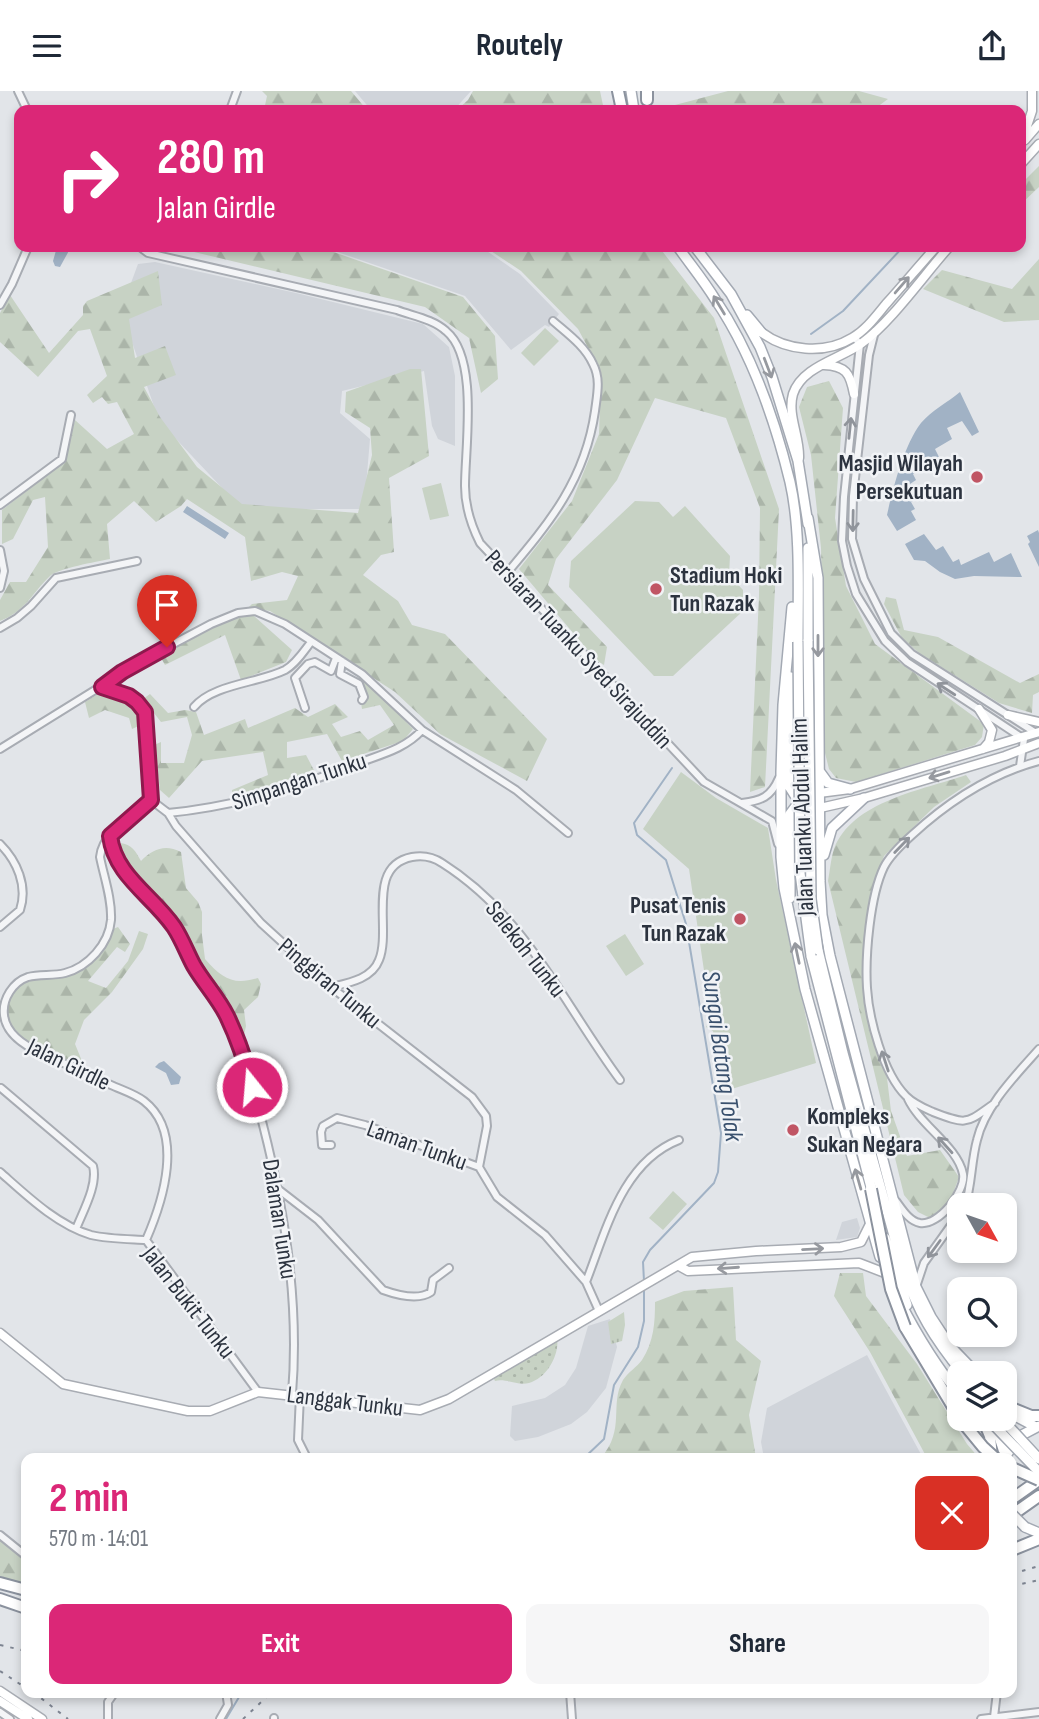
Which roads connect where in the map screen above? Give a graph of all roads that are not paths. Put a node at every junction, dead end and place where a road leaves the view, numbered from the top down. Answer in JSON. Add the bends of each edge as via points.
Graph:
{"nodes":[{"id":1,"x":1032,"y":91,"type":"edge"},
{"id":2,"x":1039,"y":100,"type":"edge"},
{"id":3,"x":1039,"y":124,"type":"edge"},
{"id":4,"x":1026,"y":128,"type":"edge"},
{"id":5,"x":1026,"y":138,"type":"edge"},
{"id":6,"x":1039,"y":145,"type":"edge"},
{"id":7,"x":1026,"y":158,"type":"edge"},
{"id":8,"x":26,"y":252,"type":"edge"},
{"id":9,"x":146,"y":252,"type":"edge"},
{"id":10,"x":682,"y":252,"type":"edge"},
{"id":11,"x":699,"y":252,"type":"edge"},
{"id":12,"x":932,"y":252,"type":"edge"},
{"id":13,"x":945,"y":252,"type":"edge"},
{"id":14,"x":731,"y":294,"type":"junction"},
{"id":15,"x":0,"y":305,"type":"edge"},
{"id":16,"x":553,"y":321,"type":"dead end"},
{"id":17,"x":869,"y":324,"type":"junction"},
{"id":18,"x":875,"y":332,"type":"junction"},
{"id":19,"x":761,"y":333,"type":"joint"},
{"id":20,"x":857,"y":341,"type":"junction"},
{"id":21,"x":824,"y":365,"type":"junction"},
{"id":22,"x":854,"y":394,"type":"junction"},
{"id":23,"x":71,"y":415,"type":"dead end"},
{"id":24,"x":798,"y":461,"type":"junction"},
{"id":25,"x":0,"y":505,"type":"edge"},
{"id":26,"x":808,"y":517,"type":"junction"},
{"id":27,"x":795,"y":530,"type":"junction"},
{"id":28,"x":0,"y":550,"type":"edge"},
{"id":29,"x":137,"y":561,"type":"dead end"},
{"id":30,"x":507,"y":573,"type":"junction"},
{"id":31,"x":0,"y":588,"type":"edge"},
{"id":32,"x":792,"y":607,"type":"junction"},
{"id":33,"x":0,"y":628,"type":"edge"},
{"id":34,"x":803,"y":641,"type":"junction"},
{"id":35,"x":311,"y":642,"type":"junction"},
{"id":36,"x":339,"y":660,"type":"junction"},
{"id":37,"x":331,"y":671,"type":"junction"},
{"id":38,"x":340,"y":674,"type":"junction"},
{"id":39,"x":102,"y":687,"type":"junction"},
{"id":40,"x":362,"y":700,"type":"dead end"},
{"id":41,"x":194,"y":706,"type":"dead end"},
{"id":42,"x":305,"y":708,"type":"dead end"},
{"id":43,"x":979,"y":709,"type":"junction"},
{"id":44,"x":1008,"y":715,"type":"junction"},
{"id":45,"x":1039,"y":722,"type":"edge"},
{"id":46,"x":422,"y":730,"type":"junction"},
{"id":47,"x":1038,"y":734,"type":"edge"},
{"id":48,"x":1024,"y":739,"type":"junction"},
{"id":49,"x":1039,"y":743,"type":"edge"},
{"id":50,"x":0,"y":748,"type":"edge"},
{"id":51,"x":1022,"y":750,"type":"junction"},
{"id":52,"x":819,"y":751,"type":"junction"},
{"id":53,"x":981,"y":751,"type":"junction"},
{"id":54,"x":789,"y":756,"type":"junction"},
{"id":55,"x":1005,"y":756,"type":"junction"},
{"id":56,"x":1039,"y":761,"type":"edge"},
{"id":57,"x":1019,"y":766,"type":"junction"},
{"id":58,"x":820,"y":770,"type":"junction"},
{"id":59,"x":781,"y":772,"type":"junction"},
{"id":60,"x":849,"y":789,"type":"junction"},
{"id":61,"x":819,"y":793,"type":"junction"},
{"id":62,"x":864,"y":798,"type":"junction"},
{"id":63,"x":799,"y":799,"type":"junction"},
{"id":64,"x":151,"y":800,"type":"junction"},
{"id":65,"x":740,"y":803,"type":"junction"},
{"id":66,"x":820,"y":808,"type":"junction"},
{"id":67,"x":168,"y":813,"type":"junction"},
{"id":68,"x":568,"y":833,"type":"dead end"},
{"id":69,"x":110,"y":836,"type":"junction"},
{"id":70,"x":0,"y":844,"type":"edge"},
{"id":71,"x":820,"y":855,"type":"junction"},
{"id":72,"x":785,"y":857,"type":"junction"},
{"id":73,"x":820,"y":881,"type":"junction"},
{"id":74,"x":0,"y":926,"type":"edge"},
{"id":75,"x":815,"y":953,"type":"junction"},
{"id":76,"x":824,"y":974,"type":"junction"},
{"id":77,"x":331,"y":987,"type":"junction"},
{"id":78,"x":805,"y":989,"type":"junction"},
{"id":79,"x":1039,"y":1049,"type":"edge"},
{"id":80,"x":620,"y":1080,"type":"dead end"},
{"id":81,"x":1,"y":1088,"type":"edge"},
{"id":82,"x":906,"y":1096,"type":"junction"},
{"id":83,"x":995,"y":1103,"type":"junction"},
{"id":84,"x":872,"y":1114,"type":"junction"},
{"id":85,"x":860,"y":1133,"type":"junction"},
{"id":86,"x":679,"y":1140,"type":"dead end"},
{"id":87,"x":331,"y":1145,"type":"dead end"},
{"id":88,"x":479,"y":1167,"type":"junction"},
{"id":89,"x":0,"y":1172,"type":"edge"},
{"id":90,"x":278,"y":1189,"type":"junction"},
{"id":91,"x":871,"y":1189,"type":"junction"},
{"id":92,"x":967,"y":1193,"type":"edge"},
{"id":93,"x":895,"y":1199,"type":"junction"},
{"id":94,"x":870,"y":1224,"type":"junction"},
{"id":95,"x":76,"y":1229,"type":"junction"},
{"id":96,"x":947,"y":1231,"type":"edge"},
{"id":97,"x":146,"y":1240,"type":"junction"},
{"id":98,"x":679,"y":1266,"type":"junction"},
{"id":99,"x":449,"y":1268,"type":"dead end"},
{"id":100,"x":885,"y":1273,"type":"junction"},
{"id":101,"x":586,"y":1282,"type":"junction"},
{"id":102,"x":916,"y":1287,"type":"junction"},
{"id":103,"x":598,"y":1311,"type":"junction"},
{"id":104,"x":0,"y":1333,"type":"edge"},
{"id":105,"x":953,"y":1361,"type":"edge"},
{"id":106,"x":964,"y":1361,"type":"edge"},
{"id":107,"x":947,"y":1371,"type":"edge"},
{"id":108,"x":947,"y":1379,"type":"edge"},
{"id":109,"x":258,"y":1392,"type":"junction"},
{"id":110,"x":296,"y":1395,"type":"junction"},
{"id":111,"x":947,"y":1396,"type":"edge"},
{"id":112,"x":1017,"y":1411,"type":"edge"},
{"id":113,"x":1038,"y":1423,"type":"edge"},
{"id":114,"x":970,"y":1431,"type":"edge"},
{"id":115,"x":988,"y":1431,"type":"edge"},
{"id":116,"x":1000,"y":1431,"type":"edge"},
{"id":117,"x":1016,"y":1431,"type":"edge"},
{"id":118,"x":304,"y":1453,"type":"edge"},
{"id":119,"x":993,"y":1453,"type":"edge"},
{"id":120,"x":997,"y":1453,"type":"edge"},
{"id":121,"x":1003,"y":1453,"type":"edge"},
{"id":122,"x":1039,"y":1459,"type":"edge"},
{"id":123,"x":1017,"y":1470,"type":"edge"},
{"id":124,"x":1039,"y":1472,"type":"edge"},
{"id":125,"x":1039,"y":1480,"type":"edge"},
{"id":126,"x":1017,"y":1495,"type":"edge"},
{"id":127,"x":1039,"y":1496,"type":"edge"},
{"id":128,"x":1017,"y":1511,"type":"edge"},
{"id":129,"x":1017,"y":1520,"type":"edge"},
{"id":130,"x":1039,"y":1533,"type":"edge"},
{"id":131,"x":0,"y":1535,"type":"edge"},
{"id":132,"x":1039,"y":1539,"type":"edge"},
{"id":133,"x":1039,"y":1546,"type":"edge"},
{"id":134,"x":1017,"y":1548,"type":"edge"},
{"id":135,"x":1017,"y":1549,"type":"edge"},
{"id":136,"x":21,"y":1552,"type":"edge"},
{"id":137,"x":0,"y":1583,"type":"edge"},
{"id":138,"x":21,"y":1589,"type":"edge"},
{"id":139,"x":0,"y":1599,"type":"edge"},
{"id":140,"x":21,"y":1606,"type":"edge"},
{"id":141,"x":0,"y":1691,"type":"edge"},
{"id":142,"x":111,"y":1698,"type":"edge"},
{"id":143,"x":227,"y":1698,"type":"edge"},
{"id":144,"x":570,"y":1698,"type":"edge"},
{"id":145,"x":996,"y":1698,"type":"edge"},
{"id":146,"x":0,"y":1700,"type":"edge"},
{"id":147,"x":1039,"y":1711,"type":"edge"},
{"id":148,"x":0,"y":1713,"type":"edge"},
{"id":149,"x":994,"y":1717,"type":"junction"},
{"id":150,"x":10,"y":1719,"type":"edge"},
{"id":151,"x":28,"y":1719,"type":"edge"},
{"id":152,"x":42,"y":1719,"type":"edge"},
{"id":153,"x":108,"y":1719,"type":"edge"},
{"id":154,"x":220,"y":1719,"type":"edge"},
{"id":155,"x":572,"y":1719,"type":"edge"},
{"id":156,"x":981,"y":1719,"type":"edge"}],
"edges":[{"from":1,"to":2,"type":"street"},
{"from":1,"to":4,"type":"street"},
{"from":3,"to":5,"type":"street"},
{"from":6,"to":7,"type":"street"},
{"from":8,"to":15,"type":"street"},
{"from":9,"to":30,"type":"street","name":"Persiaran Tuanku Syed Sirajuddin","via":[[397,310],[447,331],[466,369],[464,487],[470,523],[480,543]]},
{"from":27,"to":10,"type":"main road","name":"Jalan Tuanku Abdul Halim","one_way":true,"via":[[790,483],[746,355],[717,300]]},
{"from":11,"to":14,"type":"main road","name":"Jalan Tuanku Abdul Halim"},
{"from":17,"to":12,"type":"street","one_way":true},
{"from":13,"to":18,"type":"street"},
{"from":14,"to":19,"type":"main road"},
{"from":14,"to":24,"type":"main road","name":"Jalan Tuanku Abdul Halim","one_way":true,"via":[[760,347]]},
{"from":16,"to":30,"type":"street","via":[[593,361],[598,383],[593,421],[586,455],[565,499]]},
{"from":17,"to":18,"type":"street"},
{"from":17,"to":20,"type":"street"},
{"from":18,"to":20,"type":"street"},
{"from":18,"to":44,"type":"street","one_way":true,"via":[[853,496],[852,539],[864,579],[891,633],[912,654]]},
{"from":19,"to":20,"type":"street","via":[[781,345],[801,349]]},
{"from":20,"to":21,"type":"street"},
{"from":20,"to":22,"type":"street"},
{"from":21,"to":22,"type":"street","via":[[845,371]]},
{"from":21,"to":24,"type":"street","via":[[802,380],[794,393]]},
{"from":43,"to":22,"type":"street","one_way":true,"via":[[907,662],[885,641],[856,594],[842,541]]},
{"from":23,"to":25,"type":"street","via":[[62,459]]},
{"from":24,"to":26,"type":"main road","name":"Jalan Tuanku Abdul Halim"},
{"from":26,"to":34,"type":"main road","name":"Jalan Tuanku Abdul Halim"},
{"from":26,"to":52,"type":"main road","name":"Jalan Tuanku Abdul Halim","one_way":true,"via":[[818,578]]},
{"from":27,"to":32,"type":"main road"},
{"from":27,"to":34,"type":"main road","name":"Jalan Tuanku Abdul Halim"},
{"from":28,"to":31,"type":"street","via":[[4,571]]},
{"from":29,"to":33,"type":"street","via":[[55,578],[18,618]]},
{"from":30,"to":65,"type":"street","name":"Persiaran Tuanku Syed Sirajuddin","via":[[704,782]]},
{"from":32,"to":54,"type":"main road"},
{"from":32,"to":59,"type":"main road","name":"Jalan Tuanku Abdul Halim"},
{"from":34,"to":75,"type":"main road","name":"Jalan Tuanku Abdul Halim","bridge":true},
{"from":35,"to":36,"type":"street"},
{"from":35,"to":39,"type":"street","via":[[267,614],[238,613],[145,659]]},
{"from":35,"to":41,"type":"street","via":[[288,669],[220,691]]},
{"from":36,"to":37,"type":"street"},
{"from":36,"to":38,"type":"street"},
{"from":36,"to":46,"type":"street","via":[[385,693]]},
{"from":37,"to":38,"type":"street"},
{"from":37,"to":42,"type":"street","via":[[315,662],[295,678]]},
{"from":38,"to":40,"type":"street","via":[[359,684]]},
{"from":39,"to":50,"type":"street"},
{"from":39,"to":64,"type":"street","via":[[129,696],[145,712]]},
{"from":43,"to":48,"type":"street"},
{"from":43,"to":53,"type":"street","via":[[992,730]]},
{"from":44,"to":45,"type":"street"},
{"from":44,"to":47,"type":"street"},
{"from":46,"to":67,"type":"street","name":"Simpangan Tunku","via":[[401,747],[309,782],[228,804]]},
{"from":46,"to":68,"type":"street","via":[[516,790]]},
{"from":47,"to":48,"type":"street"},
{"from":48,"to":51,"type":"street"},
{"from":48,"to":53,"type":"street"},
{"from":49,"to":51,"type":"street"},
{"from":51,"to":55,"type":"street"},
{"from":51,"to":57,"type":"street"},
{"from":52,"to":54,"type":"main road","via":[[804,770],[796,769]]},
{"from":52,"to":58,"type":"main road","name":"Jalan Tuanku Abdul Halim"},
{"from":53,"to":60,"type":"street"},
{"from":54,"to":63,"type":"main road","via":[[789,786]]},
{"from":55,"to":57,"type":"street"},
{"from":55,"to":62,"type":"street","one_way":true},
{"from":56,"to":57,"type":"street"},
{"from":82,"to":57,"type":"street","one_way":true,"via":[[890,1074],[867,988],[868,938],[884,866],[938,814],[976,786]]},
{"from":58,"to":60,"type":"main road","via":[[828,783]]},
{"from":58,"to":61,"type":"main road","name":"Jalan Tuanku Abdul Halim"},
{"from":59,"to":65,"type":"street","via":[[766,797]]},
{"from":59,"to":72,"type":"main road","name":"Jalan Tuanku Abdul Halim"},
{"from":60,"to":61,"type":"street"},
{"from":61,"to":63,"type":"main road"},
{"from":61,"to":66,"type":"main road","name":"Jalan Tuanku Abdul Halim"},
{"from":62,"to":66,"type":"street"},
{"from":62,"to":73,"type":"main road","via":[[829,833]]},
{"from":63,"to":66,"type":"main road"},
{"from":63,"to":72,"type":"main road","via":[[790,814]]},
{"from":64,"to":67,"type":"street","name":"Pinggiran Tunku"},
{"from":64,"to":69,"type":"street"},
{"from":65,"to":72,"type":"street","name":"Persiaran Tuanku Syed Sirajuddin","via":[[772,821]]},
{"from":66,"to":71,"type":"main road","name":"Jalan Tuanku Abdul Halim"},
{"from":67,"to":77,"type":"street","name":"Pinggiran Tunku","via":[[261,923]]},
{"from":69,"to":90,"type":"street","name":"Dalaman Tunku","via":[[120,868],[176,930],[226,1015],[245,1062]]},
{"from":69,"to":97,"type":"street","name":"Jalan Girdle","via":[[100,857],[111,905],[107,938],[84,964],[66,973],[28,977],[19,983],[8,993],[4,1013],[9,1030],[31,1048],[137,1096],[156,1113],[166,1136],[167,1168]]},
{"from":70,"to":74,"type":"street","via":[[10,854],[23,887],[20,910]]},
{"from":71,"to":72,"type":"main road","via":[[815,842],[806,836],[797,840]]},
{"from":71,"to":73,"type":"main road","name":"Jalan Tuanku Abdul Halim"},
{"from":78,"to":72,"type":"main road","name":"Jalan Tuanku Abdul Halim","one_way":true,"via":[[783,888]]},
{"from":73,"to":84,"type":"main road","name":"Jalan Tuanku Abdul Halim","via":[[830,956]]},
{"from":75,"to":76,"type":"main road","name":"Jalan Tuanku Abdul Halim"},
{"from":75,"to":85,"type":"main road","name":"Jalan Tuanku Abdul Halim"},
{"from":76,"to":84,"type":"main road"},
{"from":76,"to":85,"type":"main road","name":"Jalan Tuanku Abdul Halim"},
{"from":77,"to":80,"type":"street","name":"Selekoh Tunku","via":[[359,980],[379,962],[384,935],[382,890],[387,877],[405,859],[428,856],[480,890],[523,936]]},
{"from":77,"to":88,"type":"street","name":"Pinggiran Tunku","via":[[472,1097],[486,1116]]},
{"from":78,"to":85,"type":"main road","via":[[842,1098]]},
{"from":94,"to":78,"type":"main road","name":"Jalan Tuanku Abdul Halim","one_way":true},
{"from":79,"to":83,"type":"street"},
{"from":81,"to":95,"type":"street","via":[[93,1166],[92,1187]]},
{"from":82,"to":83,"type":"street","via":[[950,1119],[968,1121]]},
{"from":93,"to":82,"type":"street","one_way":true,"via":[[908,1216],[920,1223],[930,1221],[960,1194],[964,1177],[955,1157],[915,1113]]},
{"from":83,"to":92,"type":"street","via":[[978,1137]]},
{"from":84,"to":93,"type":"main road","name":"Jalan Tuanku Abdul Halim"},
{"from":85,"to":91,"type":"main road","name":"Jalan Tuanku Abdul Halim"},
{"from":85,"to":105,"type":"main road","name":"Jalan Tuanku Abdul Halim","via":[[915,1302]]},
{"from":86,"to":101,"type":"street","via":[[652,1156],[629,1183],[604,1231]]},
{"from":87,"to":88,"type":"street","name":"Laman Tunku","via":[[322,1145],[321,1132],[323,1125],[337,1118]]},
{"from":88,"to":101,"type":"street","name":"Laman Tunku","via":[[497,1197],[545,1235]]},
{"from":89,"to":95,"type":"street","name":"Jalan Bukit Tunku"},
{"from":90,"to":99,"type":"street","via":[[318,1220],[383,1290],[425,1296],[431,1292],[433,1280]]},
{"from":90,"to":110,"type":"street","name":"Dalaman Tunku","via":[[290,1273]]},
{"from":91,"to":107,"type":"main road","name":"Jalan Tuanku Abdul Halim","bridge":true,"via":[[904,1299]]},
{"from":91,"to":111,"type":"highway","bridge":true,"via":[[891,1289],[905,1327]]},
{"from":93,"to":102,"type":"main road","name":"Jalan Tuanku Abdul Halim"},
{"from":98,"to":94,"type":"street","name":"Langgak Tunku","one_way":true,"via":[[692,1257],[857,1244]]},
{"from":94,"to":100,"type":"main road","name":"Jalan Tuanku Abdul Halim"},
{"from":95,"to":97,"type":"street","name":"Jalan Bukit Tunku"},
{"from":96,"to":102,"type":"street","one_way":true,"via":[[924,1263]]},
{"from":97,"to":109,"type":"street","name":"Jalan Bukit Tunku"},
{"from":100,"to":98,"type":"street","one_way":true,"via":[[859,1263],[688,1271]]},
{"from":98,"to":103,"type":"street","name":"Langgak Tunku"},
{"from":100,"to":108,"type":"main road","name":"Jalan Tuanku Abdul Halim","via":[[917,1336]]},
{"from":101,"to":103,"type":"street","name":"Laman Tunku"},
{"from":102,"to":106,"type":"main road","name":"Jalan Tuanku Abdul Halim","via":[[931,1317]]},
{"from":103,"to":110,"type":"street","name":"Langgak Tunku","via":[[428,1408]]},
{"from":104,"to":109,"type":"street","name":"Langgak Tunku","via":[[57,1380],[76,1388],[204,1412]]},
{"from":109,"to":110,"type":"street","name":"Langgak Tunku"},
{"from":110,"to":118,"type":"street","name":"Dalaman Tunku","via":[[298,1440]]},
{"from":112,"to":113,"type":"highway"},
{"from":113,"to":121,"type":"main road"},
{"from":114,"to":119,"type":"highway","bridge":true},
{"from":115,"to":120,"type":"highway"},
{"from":116,"to":124,"type":"main road","bridge":true},
{"from":117,"to":122,"type":"main road","bridge":true},
{"from":123,"to":125,"type":"highway","bridge":true},
{"from":125,"to":126,"type":"highway"},
{"from":127,"to":128,"type":"highway"},
{"from":129,"to":130,"type":"main road","bridge":true},
{"from":131,"to":136,"type":"street"},
{"from":132,"to":134,"type":"highway"},
{"from":133,"to":135,"type":"highway"},
{"from":137,"to":138,"type":"highway"},
{"from":139,"to":140,"type":"highway"},
{"from":141,"to":152,"type":"street"},
{"from":142,"to":153,"type":"street"},
{"from":143,"to":154,"type":"street"},
{"from":144,"to":155,"type":"street"},
{"from":145,"to":149,"type":"street"},
{"from":146,"to":151,"type":"street"},
{"from":147,"to":149,"type":"street"},
{"from":148,"to":150,"type":"street"},
{"from":149,"to":156,"type":"street"}]}
